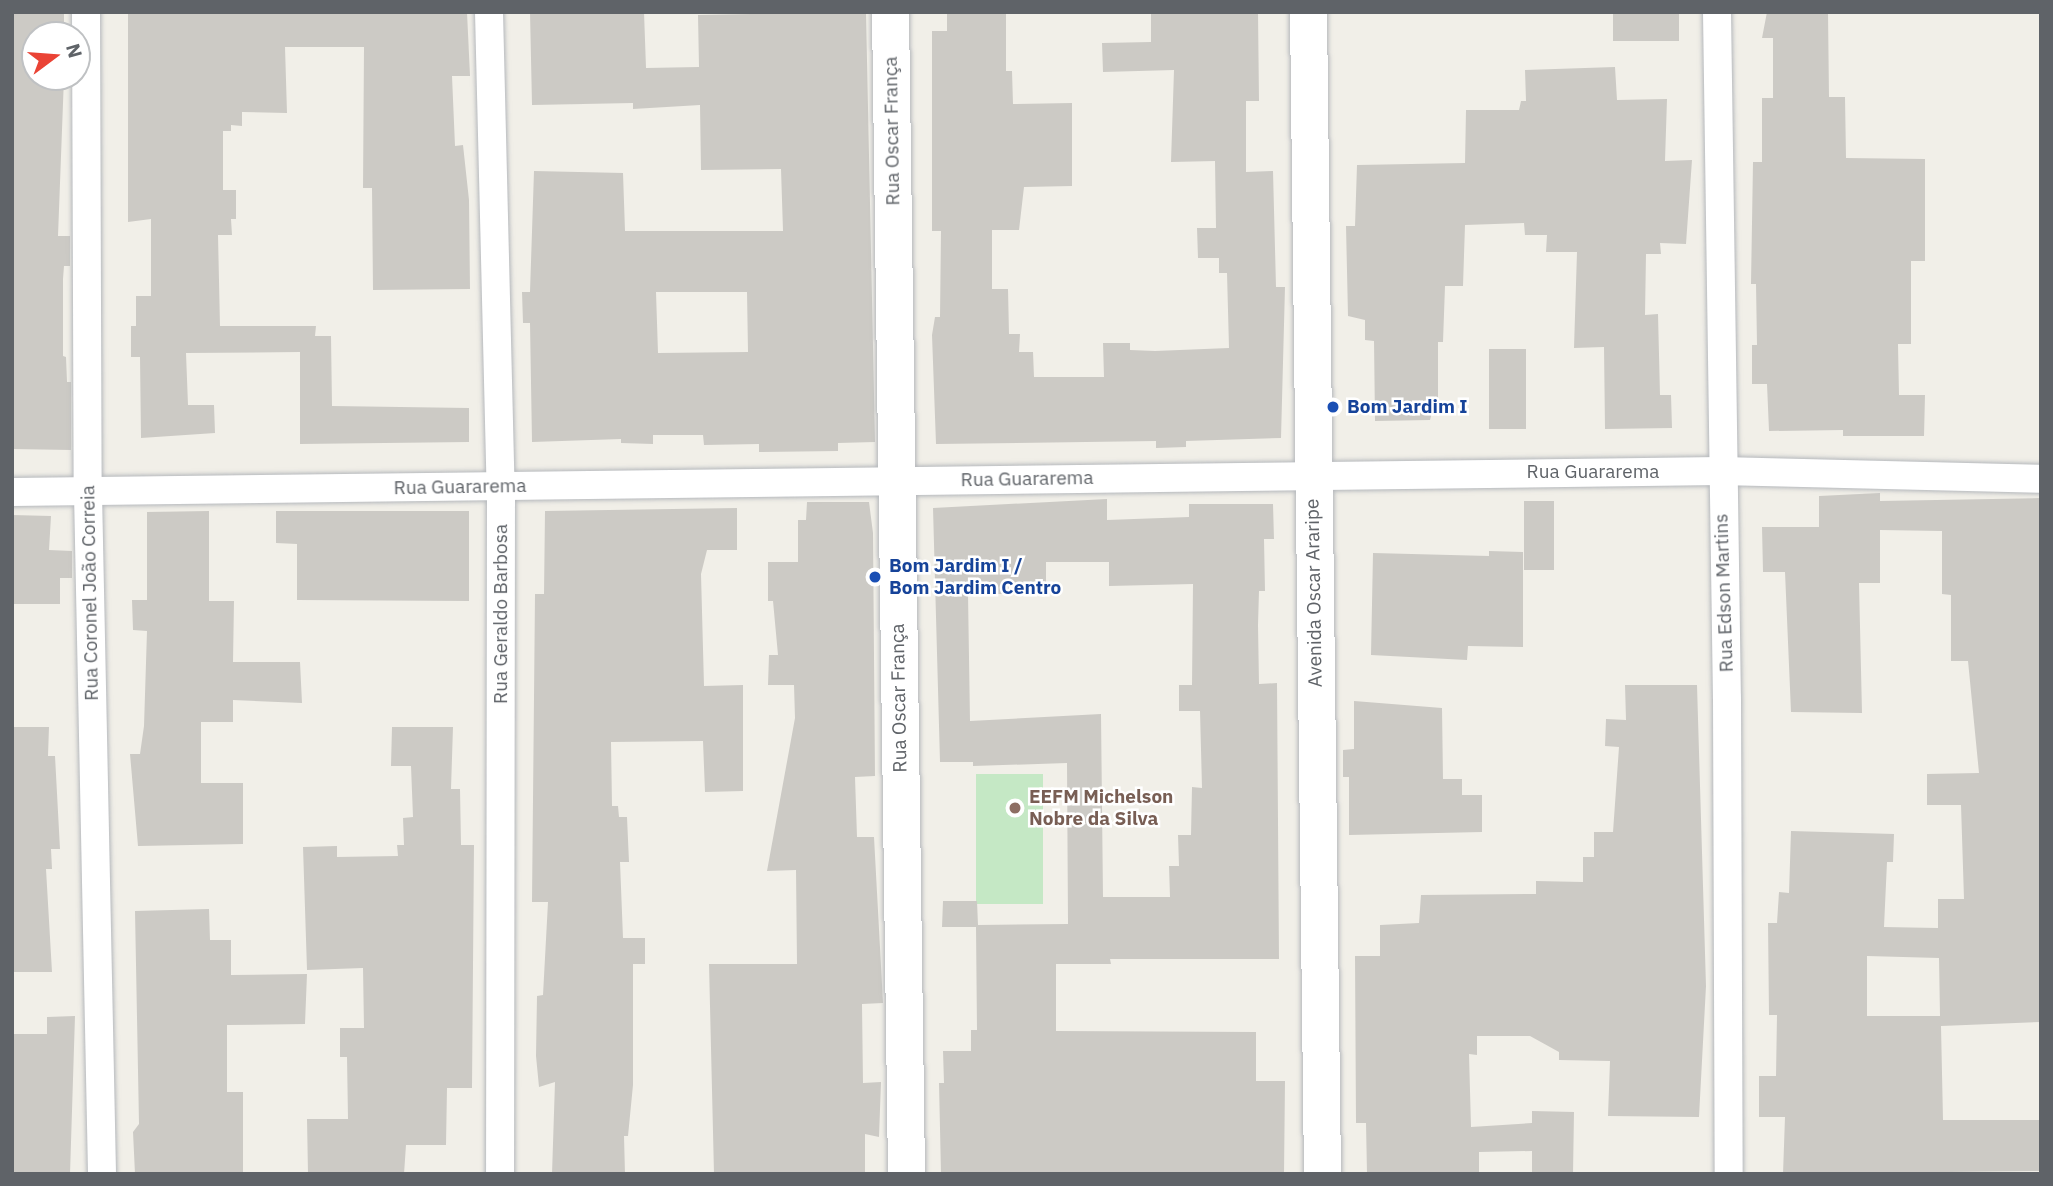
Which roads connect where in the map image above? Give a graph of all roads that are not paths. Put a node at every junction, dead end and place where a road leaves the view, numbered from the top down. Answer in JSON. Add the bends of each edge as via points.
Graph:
{"nodes":[{"id":1,"x":86,"y":12,"type":"edge"},
{"id":2,"x":489,"y":12,"type":"edge"},
{"id":3,"x":890,"y":12,"type":"edge"},
{"id":4,"x":1308,"y":12,"type":"edge"},
{"id":5,"x":1717,"y":12,"type":"edge"},
{"id":6,"x":1721,"y":471,"type":"junction"},
{"id":7,"x":1312,"y":474,"type":"junction"},
{"id":8,"x":2041,"y":479,"type":"edge"},
{"id":9,"x":897,"y":482,"type":"junction"},
{"id":10,"x":501,"y":486,"type":"junction"},
{"id":11,"x":12,"y":492,"type":"edge"},
{"id":12,"x":88,"y":493,"type":"junction"},
{"id":13,"x":102,"y":1174,"type":"edge"},
{"id":14,"x":500,"y":1174,"type":"edge"},
{"id":15,"x":906,"y":1174,"type":"edge"},
{"id":16,"x":1322,"y":1174,"type":"edge"},
{"id":17,"x":1729,"y":1174,"type":"edge"}],
"edges":[{"from":1,"to":12,"type":"street","name":"Rua Coronel João Correia"},
{"from":2,"to":10,"type":"street","name":"Rua Geraldo Barbosa"},
{"from":3,"to":9,"type":"street","name":"Rua Oscar França"},
{"from":4,"to":7,"type":"street","name":"Avenida Oscar Araripe"},
{"from":5,"to":6,"type":"street","name":"Rua Edson Martins"},
{"from":6,"to":7,"type":"street","name":"Rua Guararema"},
{"from":6,"to":8,"type":"street","name":"Rua Guararema"},
{"from":6,"to":17,"type":"street","name":"Rua Edson Martins","via":[[1728,713]]},
{"from":7,"to":9,"type":"street","name":"Rua Guararema"},
{"from":7,"to":16,"type":"street","name":"Avenida Oscar Araripe"},
{"from":9,"to":10,"type":"street","name":"Rua Guararema"},
{"from":9,"to":15,"type":"street","name":"Rua Oscar França"},
{"from":10,"to":12,"type":"street","name":"Rua Guararema"},
{"from":10,"to":14,"type":"street","name":"Rua Geraldo Barbosa"},
{"from":11,"to":12,"type":"street","name":"Rua Guararema"},
{"from":12,"to":13,"type":"street","name":"Rua Coronel João Correia"}]}
